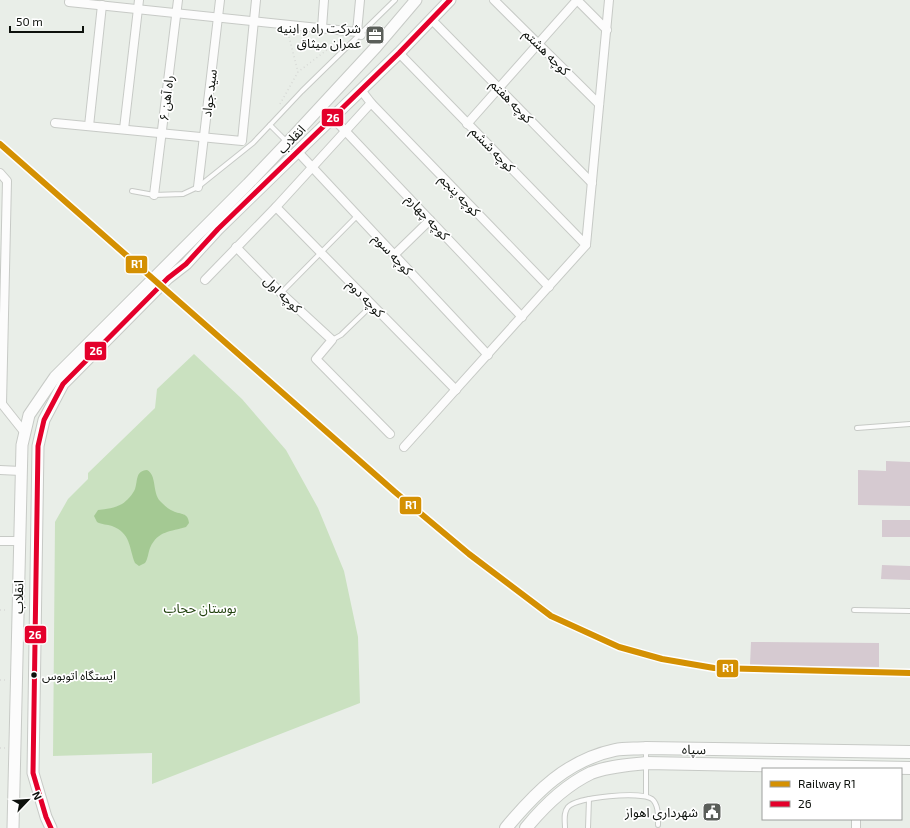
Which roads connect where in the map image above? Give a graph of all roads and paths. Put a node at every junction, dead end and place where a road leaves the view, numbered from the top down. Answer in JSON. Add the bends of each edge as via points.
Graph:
{"nodes":[{"id":1,"x":138,"y":0,"type":"edge"},
{"id":2,"x":178,"y":0,"type":"edge"},
{"id":3,"x":220,"y":0,"type":"edge"},
{"id":4,"x":256,"y":0,"type":"edge"},
{"id":5,"x":324,"y":0,"type":"edge"},
{"id":6,"x":360,"y":0,"type":"edge"},
{"id":7,"x":395,"y":0,"type":"edge"},
{"id":8,"x":416,"y":0,"type":"edge"},
{"id":9,"x":450,"y":0,"type":"edge"},
{"id":10,"x":494,"y":0,"type":"edge"},
{"id":11,"x":577,"y":0,"type":"edge"},
{"id":12,"x":609,"y":0,"type":"edge"},
{"id":13,"x":69,"y":2,"type":"dead end"},
{"id":14,"x":102,"y":5,"type":"junction"},
{"id":15,"x":138,"y":9,"type":"junction"},
{"id":16,"x":177,"y":13,"type":"junction"},
{"id":17,"x":218,"y":17,"type":"junction"},
{"id":18,"x":431,"y":19,"type":"junction"},
{"id":19,"x":254,"y":21,"type":"junction"},
{"id":20,"x":286,"y":24,"type":"junction"},
{"id":21,"x":322,"y":28,"type":"junction"},
{"id":22,"x":606,"y":30,"type":"junction"},
{"id":23,"x":359,"y":33,"type":"junction"},
{"id":24,"x":538,"y":44,"type":"junction"},
{"id":25,"x":399,"y":54,"type":"junction"},
{"id":26,"x":298,"y":72,"type":"junction"},
{"id":27,"x":500,"y":88,"type":"junction"},
{"id":28,"x":361,"y":90,"type":"junction"},
{"id":29,"x":371,"y":103,"type":"junction"},
{"id":30,"x":600,"y":104,"type":"junction"},
{"id":31,"x":280,"y":113,"type":"junction"},
{"id":32,"x":332,"y":118,"type":"junction"},
{"id":33,"x":55,"y":123,"type":"dead end"},
{"id":34,"x":468,"y":124,"type":"junction"},
{"id":35,"x":270,"y":125,"type":"junction"},
{"id":36,"x":89,"y":126,"type":"junction"},
{"id":37,"x":124,"y":129,"type":"junction"},
{"id":38,"x":346,"y":130,"type":"junction"},
{"id":39,"x":162,"y":133,"type":"junction"},
{"id":40,"x":204,"y":137,"type":"junction"},
{"id":41,"x":288,"y":142,"type":"junction"},
{"id":42,"x":298,"y":152,"type":"junction"},
{"id":43,"x":312,"y":167,"type":"junction"},
{"id":44,"x":3,"y":176,"type":"edge"},
{"id":45,"x":592,"y":183,"type":"junction"},
{"id":46,"x":198,"y":186,"type":"junction"},
{"id":47,"x":132,"y":191,"type":"dead end"},
{"id":48,"x":154,"y":195,"type":"junction"},
{"id":49,"x":276,"y":207,"type":"junction"},
{"id":50,"x":357,"y":216,"type":"junction"},
{"id":51,"x":430,"y":220,"type":"junction"},
{"id":52,"x":214,"y":225,"type":"junction"},
{"id":53,"x":586,"y":245,"type":"junction"},
{"id":54,"x":236,"y":247,"type":"junction"},
{"id":55,"x":321,"y":253,"type":"junction"},
{"id":56,"x":394,"y":255,"type":"junction"},
{"id":57,"x":2,"y":257,"type":"edge"},
{"id":58,"x":205,"y":280,"type":"dead end"},
{"id":59,"x":549,"y":287,"type":"junction"},
{"id":60,"x":281,"y":293,"type":"junction"},
{"id":61,"x":372,"y":305,"type":"junction"},
{"id":62,"x":522,"y":317,"type":"junction"},
{"id":63,"x":1,"y":336,"type":"edge"},
{"id":64,"x":332,"y":340,"type":"junction"},
{"id":65,"x":488,"y":355,"type":"junction"},
{"id":66,"x":456,"y":390,"type":"junction"},
{"id":67,"x":1,"y":404,"type":"edge"},
{"id":68,"x":910,"y":424,"type":"edge"},
{"id":69,"x":857,"y":428,"type":"dead end"},
{"id":70,"x":25,"y":433,"type":"junction"},
{"id":71,"x":390,"y":434,"type":"dead end"},
{"id":72,"x":404,"y":448,"type":"dead end"},
{"id":73,"x":0,"y":470,"type":"edge"},
{"id":74,"x":21,"y":471,"type":"junction"},
{"id":75,"x":0,"y":541,"type":"edge"},
{"id":76,"x":20,"y":541,"type":"junction"},
{"id":77,"x":854,"y":610,"type":"dead end"},
{"id":78,"x":910,"y":611,"type":"edge"},
{"id":79,"x":646,"y":748,"type":"junction"},
{"id":80,"x":910,"y":752,"type":"edge"},
{"id":81,"x":646,"y":763,"type":"junction"},
{"id":82,"x":857,"y":768,"type":"edge"},
{"id":83,"x":910,"y":768,"type":"edge"},
{"id":84,"x":646,"y":796,"type":"junction"},
{"id":85,"x":588,"y":799,"type":"junction"},
{"id":86,"x":658,"y":825,"type":"dead end"},
{"id":87,"x":13,"y":828,"type":"edge"},
{"id":88,"x":51,"y":828,"type":"edge"},
{"id":89,"x":506,"y":828,"type":"edge"},
{"id":90,"x":526,"y":828,"type":"edge"},
{"id":91,"x":565,"y":828,"type":"edge"},
{"id":92,"x":588,"y":828,"type":"edge"}],
"edges":[{"from":1,"to":15,"type":"street"},
{"from":2,"to":16,"type":"street","name":"راه آهن ۶"},
{"from":3,"to":17,"type":"street","name":"سید جواد"},
{"from":4,"to":19,"type":"street"},
{"from":5,"to":21,"type":"street"},
{"from":6,"to":23,"type":"street"},
{"from":7,"to":23,"type":"lane"},
{"from":8,"to":41,"type":"main road","name":"انقلاب"},
{"from":9,"to":18,"type":"main road","name":"انقلاب"},
{"from":10,"to":24,"type":"street","name":"کوچه هشتم"},
{"from":11,"to":22,"type":"street"},
{"from":11,"to":24,"type":"street"},
{"from":12,"to":22,"type":"street"},
{"from":13,"to":14,"type":"street"},
{"from":14,"to":15,"type":"street"},
{"from":14,"to":36,"type":"street"},
{"from":15,"to":16,"type":"street"},
{"from":15,"to":37,"type":"street"},
{"from":16,"to":17,"type":"street"},
{"from":16,"to":39,"type":"street","name":"راه آهن ۶"},
{"from":17,"to":19,"type":"street"},
{"from":17,"to":40,"type":"street","name":"سید جواد"},
{"from":18,"to":25,"type":"main road","name":"انقلاب"},
{"from":18,"to":27,"type":"street","name":"کوچه هفتم"},
{"from":19,"to":20,"type":"street"},
{"from":19,"to":40,"type":"street","via":[[242,141]]},
{"from":20,"to":21,"type":"street"},
{"from":20,"to":26,"type":"path"},
{"from":21,"to":23,"type":"street"},
{"from":22,"to":30,"type":"street"},
{"from":23,"to":26,"type":"path","via":[[328,49]]},
{"from":23,"to":31,"type":"lane"},
{"from":24,"to":27,"type":"street"},
{"from":24,"to":30,"type":"street","name":"کوچه هشتم"},
{"from":25,"to":28,"type":"main road","name":"انقلاب"},
{"from":25,"to":34,"type":"street","name":"کوچه ششم"},
{"from":26,"to":31,"type":"path","via":[[279,104]]},
{"from":27,"to":34,"type":"street"},
{"from":27,"to":45,"type":"street","name":"کوچه هفتم"},
{"from":28,"to":29,"type":"street","name":"کوچه پنجم"},
{"from":28,"to":32,"type":"main road","name":"انقلاب"},
{"from":29,"to":38,"type":"street"},
{"from":29,"to":59,"type":"street","name":"کوچه پنجم"},
{"from":30,"to":45,"type":"street"},
{"from":31,"to":35,"type":"lane"},
{"from":32,"to":38,"type":"street","name":"کوچه چهارم"},
{"from":32,"to":42,"type":"main road","name":"انقلاب"},
{"from":33,"to":36,"type":"street"},
{"from":34,"to":53,"type":"street","name":"کوچه ششم"},
{"from":35,"to":41,"type":"lane"},
{"from":35,"to":46,"type":"lane","via":[[253,143]]},
{"from":36,"to":37,"type":"street"},
{"from":37,"to":39,"type":"street"},
{"from":38,"to":43,"type":"street"},
{"from":38,"to":51,"type":"street","name":"کوچه چهارم"},
{"from":39,"to":40,"type":"street"},
{"from":39,"to":48,"type":"street","name":"راه آهن ۶"},
{"from":40,"to":46,"type":"street","name":"سید جواد"},
{"from":41,"to":52,"type":"main road","name":"انقلاب"},
{"from":42,"to":43,"type":"street","name":"کوچه سوم"},
{"from":42,"to":52,"type":"main road","name":"انقلاب"},
{"from":43,"to":49,"type":"street"},
{"from":43,"to":50,"type":"street","name":"کوچه سوم"},
{"from":44,"to":57,"type":"street","via":[[7,181]]},
{"from":45,"to":53,"type":"street"},
{"from":46,"to":48,"type":"lane","via":[[183,194]]},
{"from":47,"to":48,"type":"lane"},
{"from":49,"to":54,"type":"street"},
{"from":49,"to":55,"type":"street","name":"کوچه دوم"},
{"from":50,"to":55,"type":"lane"},
{"from":50,"to":56,"type":"street","name":"کوچه سوم"},
{"from":51,"to":56,"type":"street"},
{"from":51,"to":62,"type":"street","name":"کوچه چهارم"},
{"from":52,"to":70,"type":"main road","name":"انقلاب","via":[[55,377],[29,415]]},
{"from":52,"to":88,"type":"main road","name":"انقلاب","via":[[186,264],[168,278],[63,384],[44,420],[38,446],[33,773]]},
{"from":53,"to":59,"type":"street"},
{"from":54,"to":58,"type":"street"},
{"from":54,"to":60,"type":"street","name":"کوچه اول"},
{"from":55,"to":60,"type":"lane"},
{"from":55,"to":61,"type":"street","name":"کوچه دوم"},
{"from":56,"to":65,"type":"street","name":"کوچه سوم"},
{"from":57,"to":63,"type":"street"},
{"from":59,"to":62,"type":"street"},
{"from":60,"to":64,"type":"street","name":"کوچه اول"},
{"from":61,"to":64,"type":"lane","via":[[341,335]]},
{"from":61,"to":66,"type":"street","name":"کوچه دوم"},
{"from":62,"to":65,"type":"street"},
{"from":63,"to":67,"type":"street"},
{"from":64,"to":71,"type":"street","via":[[316,359]]},
{"from":65,"to":66,"type":"street"},
{"from":66,"to":72,"type":"street"},
{"from":67,"to":70,"type":"street"},
{"from":68,"to":69,"type":"lane"},
{"from":70,"to":74,"type":"main road","name":"انقلاب"},
{"from":73,"to":74,"type":"street"},
{"from":74,"to":76,"type":"main road","name":"انقلاب"},
{"from":75,"to":76,"type":"street"},
{"from":76,"to":87,"type":"main road","name":"انقلاب"},
{"from":77,"to":78,"type":"lane"},
{"from":79,"to":80,"type":"main road","name":"سپاه"},
{"from":79,"to":81,"type":"lane"},
{"from":79,"to":89,"type":"main road","name":"سپاه","via":[[615,750],[586,759],[554,778],[525,805]]},
{"from":81,"to":82,"type":"main road","name":"سپاه"},
{"from":81,"to":84,"type":"lane"},
{"from":81,"to":90,"type":"main road","name":"سپاه","via":[[618,766],[592,773],[563,790]]},
{"from":82,"to":83,"type":"main road","name":"سپاه"},
{"from":84,"to":85,"type":"lane"},
{"from":84,"to":86,"type":"lane","via":[[657,807]]},
{"from":85,"to":91,"type":"lane","via":[[569,806],[565,812]]},
{"from":85,"to":92,"type":"lane"}]}
